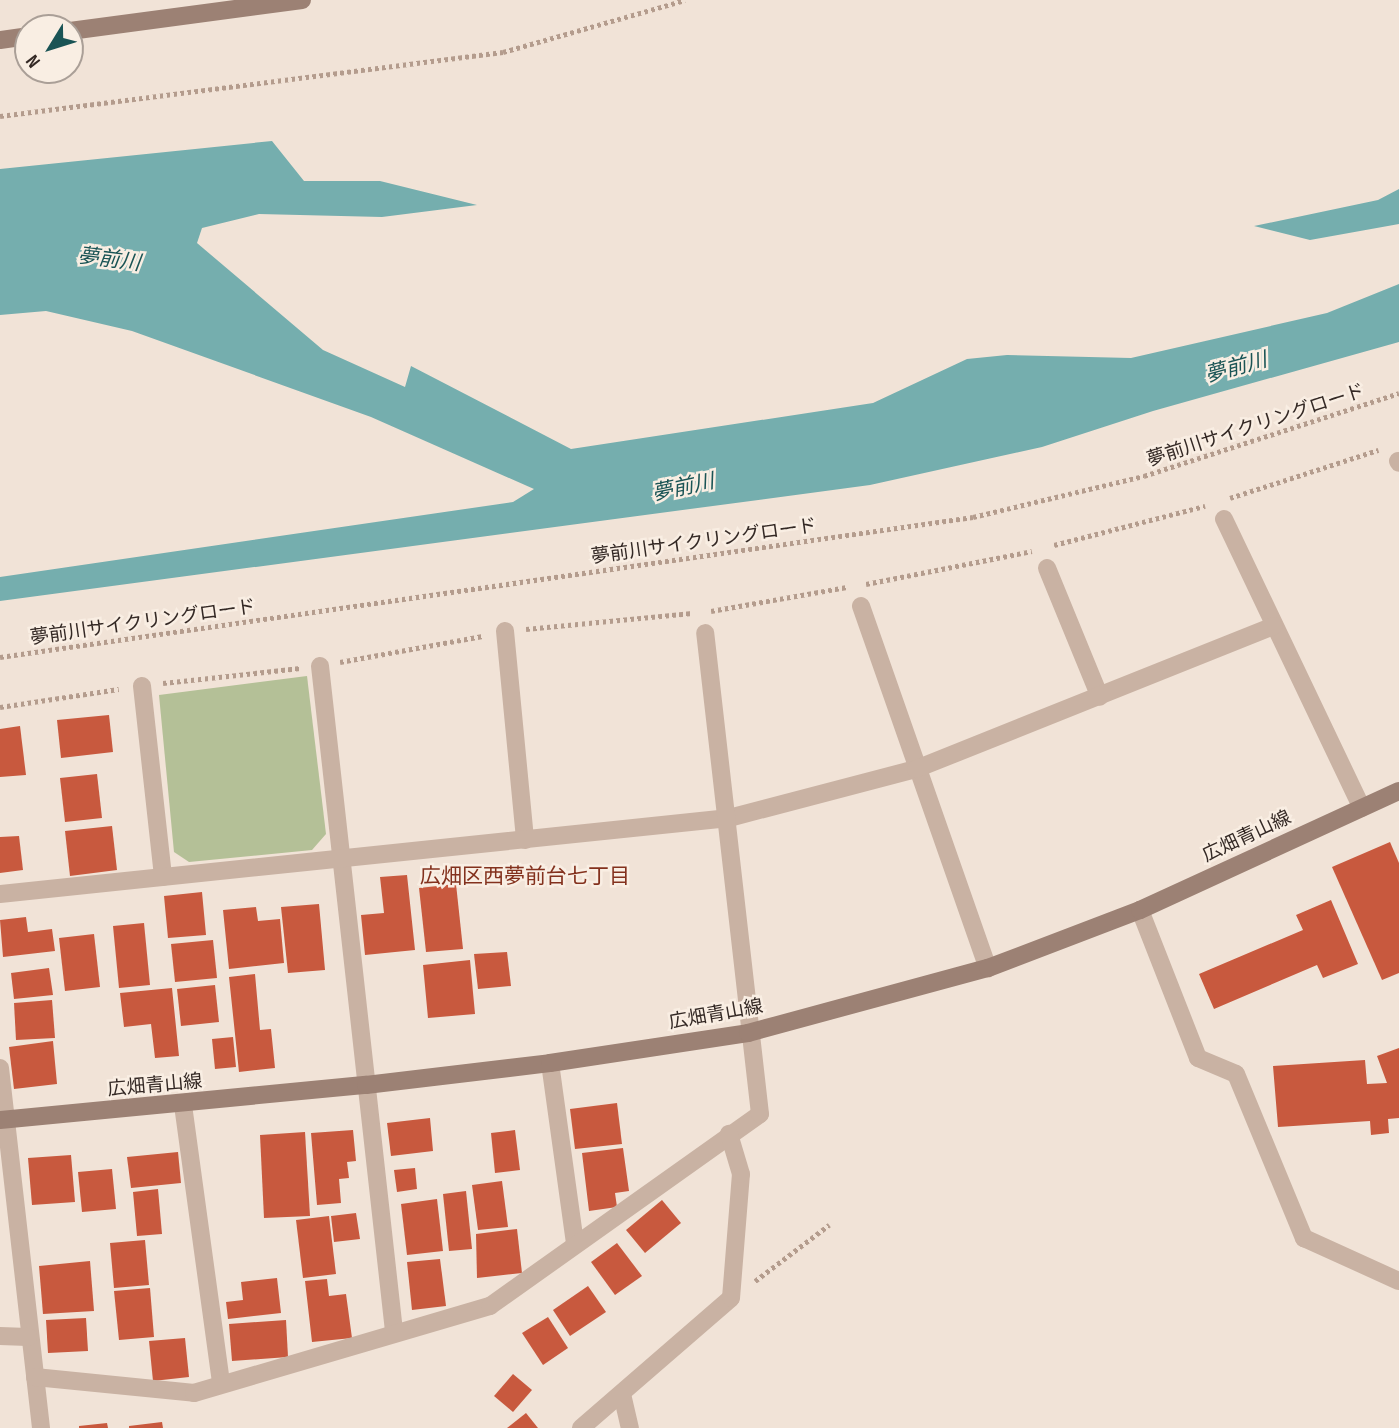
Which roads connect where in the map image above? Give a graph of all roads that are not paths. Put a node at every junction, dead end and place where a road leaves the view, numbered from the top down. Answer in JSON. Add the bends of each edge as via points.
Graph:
{"nodes":[{"id":1,"x":302,"y":0,"type":"edge"},
{"id":2,"x":84,"y":29,"type":"edge"},
{"id":3,"x":1219,"y":511,"type":"road end"},
{"id":4,"x":1047,"y":568,"type":"dead end"},
{"id":5,"x":861,"y":606,"type":"dead end"},
{"id":6,"x":1273,"y":626,"type":"junction"},
{"id":7,"x":505,"y":631,"type":"road end"},
{"id":8,"x":705,"y":633,"type":"dead end"},
{"id":9,"x":320,"y":666,"type":"road end"},
{"id":10,"x":142,"y":686,"type":"road end"},
{"id":11,"x":1100,"y":697,"type":"junction"},
{"id":12,"x":916,"y":769,"type":"junction"},
{"id":13,"x":1399,"y":791,"type":"edge"},
{"id":14,"x":1362,"y":807,"type":"junction"},
{"id":15,"x":729,"y":818,"type":"junction"},
{"id":16,"x":525,"y":840,"type":"junction"},
{"id":17,"x":342,"y":860,"type":"junction"},
{"id":18,"x":163,"y":877,"type":"junction"},
{"id":19,"x":0,"y":894,"type":"edge"},
{"id":20,"x":1140,"y":910,"type":"junction"},
{"id":21,"x":988,"y":968,"type":"junction"},
{"id":22,"x":748,"y":1032,"type":"junction"},
{"id":23,"x":550,"y":1063,"type":"junction"},
{"id":24,"x":0,"y":1068,"type":"edge"},
{"id":25,"x":366,"y":1085,"type":"junction"},
{"id":26,"x":183,"y":1105,"type":"junction"},
{"id":27,"x":3,"y":1119,"type":"edge"},
{"id":28,"x":729,"y":1134,"type":"junction"},
{"id":29,"x":575,"y":1244,"type":"junction"},
{"id":30,"x":1399,"y":1281,"type":"edge"},
{"id":31,"x":394,"y":1331,"type":"junction"},
{"id":32,"x":0,"y":1336,"type":"edge"},
{"id":33,"x":28,"y":1337,"type":"junction"},
{"id":34,"x":36,"y":1377,"type":"junction"},
{"id":35,"x":221,"y":1384,"type":"junction"},
{"id":36,"x":622,"y":1394,"type":"junction"},
{"id":37,"x":41,"y":1428,"type":"edge"},
{"id":38,"x":581,"y":1428,"type":"edge"},
{"id":39,"x":630,"y":1428,"type":"edge"}],
"edges":[{"from":1,"to":2,"type":"main road"},
{"from":3,"to":6,"type":"street"},
{"from":4,"to":11,"type":"street"},
{"from":5,"to":12,"type":"street"},
{"from":6,"to":11,"type":"street"},
{"from":6,"to":14,"type":"street"},
{"from":7,"to":16,"type":"street"},
{"from":8,"to":15,"type":"street"},
{"from":9,"to":17,"type":"street"},
{"from":10,"to":18,"type":"street"},
{"from":11,"to":12,"type":"street"},
{"from":12,"to":15,"type":"street"},
{"from":12,"to":21,"type":"street"},
{"from":13,"to":14,"type":"main road","name":"広畑青山線"},
{"from":14,"to":20,"type":"main road","name":"広畑青山線"},
{"from":15,"to":16,"type":"street"},
{"from":15,"to":22,"type":"street"},
{"from":16,"to":17,"type":"street"},
{"from":17,"to":18,"type":"street"},
{"from":17,"to":25,"type":"street"},
{"from":18,"to":19,"type":"street"},
{"from":20,"to":21,"type":"main road","name":"広畑青山線"},
{"from":20,"to":30,"type":"street","via":[[1198,1058],[1236,1074],[1304,1238]]},
{"from":21,"to":22,"type":"main road","name":"広畑青山線"},
{"from":22,"to":23,"type":"main road","name":"広畑青山線"},
{"from":22,"to":28,"type":"street","via":[[760,1114]]},
{"from":23,"to":25,"type":"main road","name":"広畑青山線"},
{"from":23,"to":29,"type":"street"},
{"from":24,"to":27,"type":"street"},
{"from":25,"to":26,"type":"main road","name":"広畑青山線"},
{"from":25,"to":31,"type":"street"},
{"from":26,"to":27,"type":"main road","name":"広畑青山線"},
{"from":26,"to":35,"type":"street"},
{"from":27,"to":33,"type":"street"},
{"from":28,"to":29,"type":"street"},
{"from":28,"to":36,"type":"street","via":[[741,1174],[732,1298]]},
{"from":29,"to":31,"type":"street","via":[[491,1306]]},
{"from":31,"to":35,"type":"street"},
{"from":32,"to":33,"type":"street"},
{"from":33,"to":34,"type":"street"},
{"from":34,"to":35,"type":"street","via":[[194,1393]]},
{"from":34,"to":37,"type":"street"},
{"from":36,"to":38,"type":"street"},
{"from":36,"to":39,"type":"street"}]}
